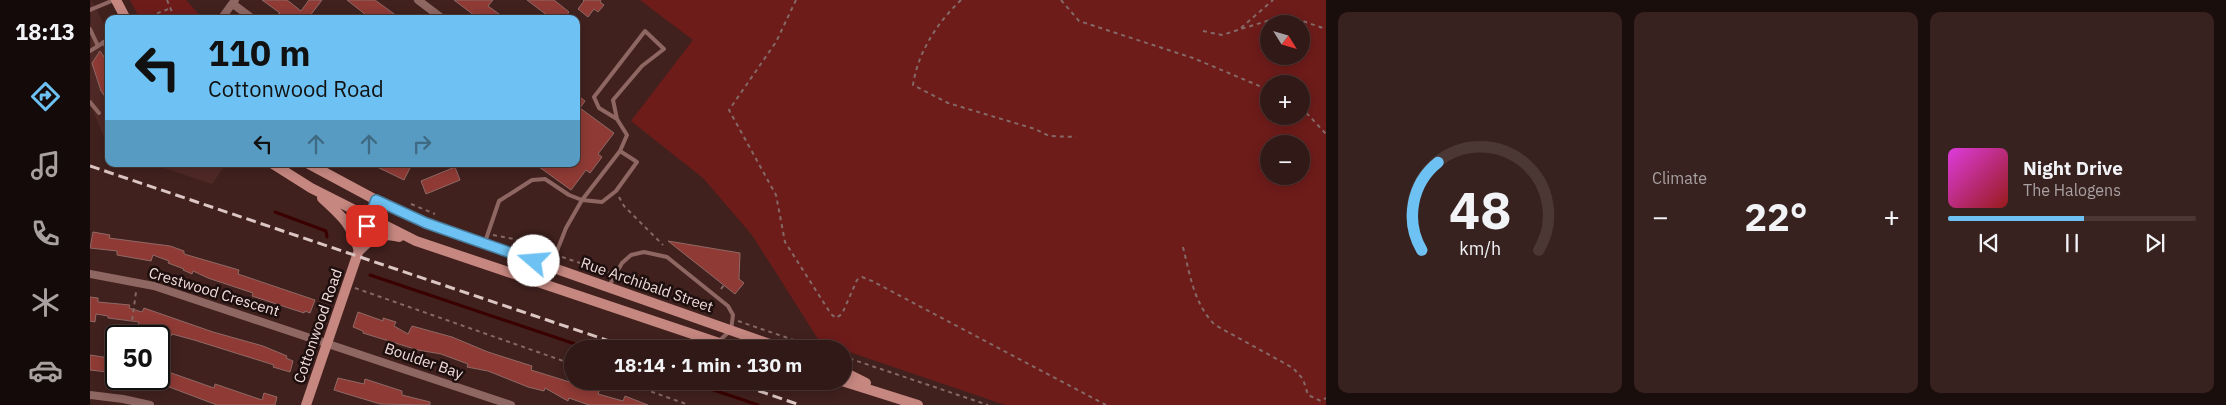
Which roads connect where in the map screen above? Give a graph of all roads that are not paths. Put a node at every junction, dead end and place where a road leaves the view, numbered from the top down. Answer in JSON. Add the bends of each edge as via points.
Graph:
{"nodes":[{"id":1,"x":115,"y":0,"type":"edge"},
{"id":2,"x":418,"y":0,"type":"edge"},
{"id":3,"x":234,"y":2,"type":"edge"},
{"id":4,"x":90,"y":10,"type":"edge"},
{"id":5,"x":124,"y":15,"type":"edge"},
{"id":6,"x":224,"y":15,"type":"edge"},
{"id":7,"x":248,"y":15,"type":"edge"},
{"id":8,"x":437,"y":15,"type":"edge"},
{"id":9,"x":90,"y":29,"type":"edge"},
{"id":10,"x":103,"y":42,"type":"joint"},
{"id":11,"x":105,"y":45,"type":"edge"},
{"id":12,"x":98,"y":46,"type":"junction"},
{"id":13,"x":90,"y":51,"type":"edge"},
{"id":14,"x":90,"y":102,"type":"edge"},
{"id":15,"x":99,"y":113,"type":"dead end"},
{"id":16,"x":617,"y":119,"type":"junction"},
{"id":17,"x":620,"y":151,"type":"junction"},
{"id":18,"x":278,"y":167,"type":"edge"},
{"id":19,"x":315,"y":167,"type":"edge"},
{"id":20,"x":311,"y":188,"type":"junction"},
{"id":21,"x":376,"y":200,"type":"junction"},
{"id":22,"x":582,"y":200,"type":"junction"},
{"id":23,"x":369,"y":218,"type":"junction"},
{"id":24,"x":416,"y":241,"type":"junction"},
{"id":25,"x":485,"y":245,"type":"junction"},
{"id":26,"x":360,"y":251,"type":"junction"},
{"id":27,"x":550,"y":267,"type":"junction"},
{"id":28,"x":90,"y":274,"type":"edge"},
{"id":29,"x":544,"y":284,"type":"junction"},
{"id":30,"x":608,"y":288,"type":"junction"},
{"id":31,"x":732,"y":325,"type":"junction"},
{"id":32,"x":708,"y":340,"type":"edge"},
{"id":33,"x":720,"y":340,"type":"edge"},
{"id":34,"x":764,"y":340,"type":"edge"},
{"id":35,"x":328,"y":343,"type":"junction"},
{"id":36,"x":852,"y":376,"type":"edge"},
{"id":37,"x":852,"y":384,"type":"edge"},
{"id":38,"x":90,"y":394,"type":"edge"},
{"id":39,"x":886,"y":394,"type":"junction"},
{"id":40,"x":150,"y":405,"type":"edge"},
{"id":41,"x":306,"y":405,"type":"edge"},
{"id":42,"x":511,"y":405,"type":"edge"},
{"id":43,"x":918,"y":405,"type":"edge"}],
"edges":[{"from":1,"to":4,"type":"lane"},
{"from":1,"to":5,"type":"main road"},
{"from":2,"to":8,"type":"street"},
{"from":3,"to":6,"type":"street"},
{"from":3,"to":7,"type":"street"},
{"from":9,"to":12,"type":"lane"},
{"from":10,"to":11,"type":"lane"},
{"from":10,"to":12,"type":"lane"},
{"from":12,"to":13,"type":"lane"},
{"from":14,"to":15,"type":"lane"},
{"from":16,"to":16,"type":"lane","via":[[599,108],[594,97],[646,32],[664,50],[642,66],[613,100]]},
{"from":16,"to":17,"type":"lane","via":[[627,135]]},
{"from":17,"to":22,"type":"lane"},
{"from":17,"to":22,"type":"lane","via":[[638,162],[616,191],[602,202]]},
{"from":18,"to":20,"type":"main road"},
{"from":19,"to":21,"type":"main road","name":"Rue Archibald Street"},
{"from":20,"to":23,"type":"main road"},
{"from":20,"to":26,"type":"main road","via":[[348,223]]},
{"from":21,"to":23,"type":"main road","name":"Cottonwood Road"},
{"from":21,"to":25,"type":"main road","name":"Rue Archibald Street"},
{"from":22,"to":25,"type":"lane","via":[[569,196],[545,179],[532,180],[499,201]]},
{"from":22,"to":27,"type":"lane"},
{"from":23,"to":24,"type":"main road"},
{"from":23,"to":26,"type":"main road","name":"Cottonwood Road"},
{"from":24,"to":26,"type":"main road","via":[[380,234]]},
{"from":24,"to":29,"type":"main road"},
{"from":25,"to":27,"type":"main road","name":"Rue Archibald Street"},
{"from":26,"to":35,"type":"main road","name":"Cottonwood Road"},
{"from":27,"to":29,"type":"lane"},
{"from":27,"to":30,"type":"main road","name":"Rue Archibald Street"},
{"from":28,"to":35,"type":"street","name":"Crestwood Crescent","via":[[154,286]]},
{"from":29,"to":32,"type":"main road"},
{"from":30,"to":31,"type":"main road","name":"Rue Archibald Street"},
{"from":30,"to":31,"type":"lane","via":[[622,263],[631,256],[644,252],[666,257],[728,306],[734,315]]},
{"from":31,"to":33,"type":"lane"},
{"from":31,"to":34,"type":"main road","name":"Rue Archibald Street"},
{"from":35,"to":41,"type":"main road","name":"Cottonwood Road"},
{"from":35,"to":42,"type":"street","name":"Boulder Bay"},
{"from":36,"to":39,"type":"main road"},
{"from":37,"to":39,"type":"main road"},
{"from":38,"to":40,"type":"street"},
{"from":39,"to":43,"type":"main road"}]}
